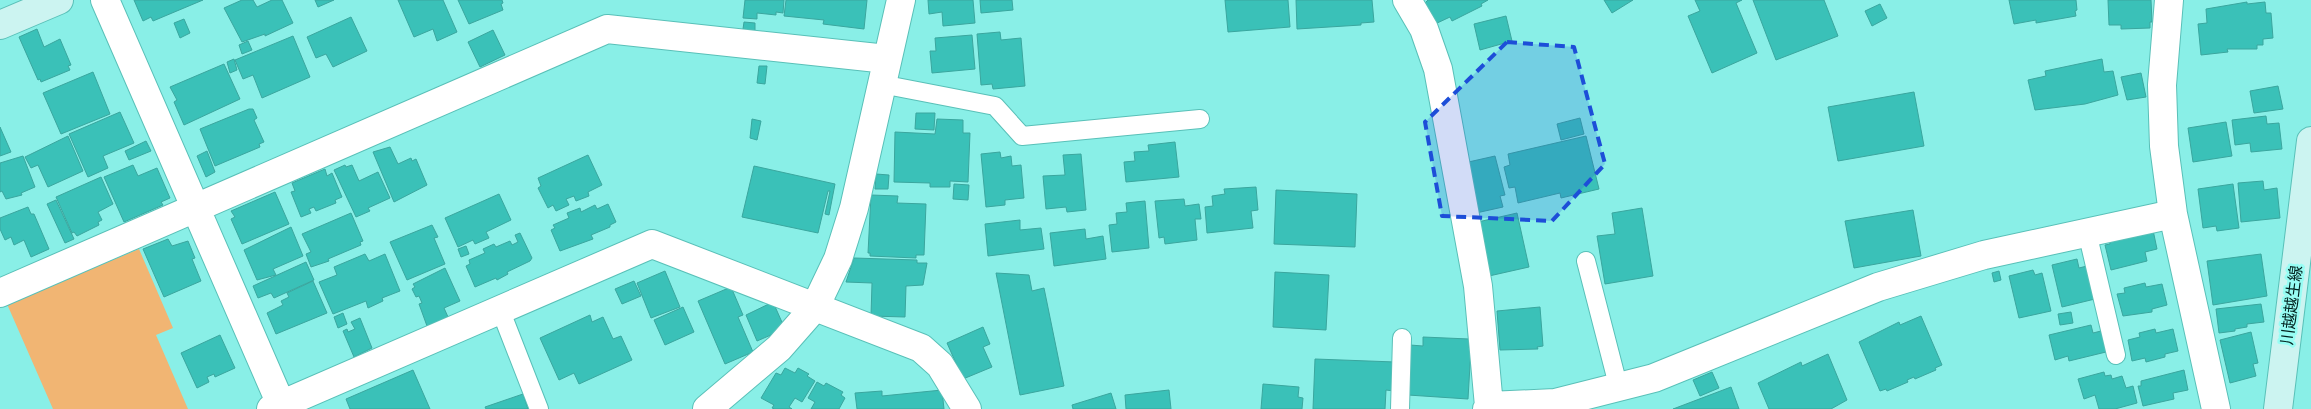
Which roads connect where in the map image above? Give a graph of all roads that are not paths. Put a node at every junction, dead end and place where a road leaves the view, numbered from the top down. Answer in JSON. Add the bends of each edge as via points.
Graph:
{"nodes":[{"id":1,"x":59,"y":0,"type":"edge"},
{"id":2,"x":105,"y":0,"type":"edge"},
{"id":3,"x":901,"y":0,"type":"edge"},
{"id":4,"x":1407,"y":0,"type":"edge"},
{"id":5,"x":2169,"y":0,"type":"edge"},
{"id":6,"x":0,"y":25,"type":"edge"},
{"id":7,"x":884,"y":72,"type":"junction"},
{"id":8,"x":1200,"y":120,"type":"dead end"},
{"id":9,"x":2311,"y":141,"type":"edge"},
{"id":10,"x":2310,"y":170,"type":"edge"},
{"id":11,"x":196,"y":208,"type":"junction"},
{"id":12,"x":2173,"y":214,"type":"junction"},
{"id":13,"x":2087,"y":232,"type":"junction"},
{"id":14,"x":1586,"y":261,"type":"dead end"},
{"id":15,"x":0,"y":294,"type":"edge"},
{"id":16,"x":815,"y":307,"type":"junction"},
{"id":17,"x":500,"y":309,"type":"junction"},
{"id":18,"x":1402,"y":338,"type":"dead end"},
{"id":19,"x":2116,"y":355,"type":"dead end"},
{"id":20,"x":1619,"y":388,"type":"junction"},
{"id":21,"x":721,"y":405,"type":"edge"},
{"id":22,"x":1488,"y":407,"type":"edge"},
{"id":23,"x":278,"y":408,"type":"edge"},
{"id":24,"x":539,"y":409,"type":"edge"},
{"id":25,"x":967,"y":409,"type":"edge"},
{"id":26,"x":1400,"y":409,"type":"edge"},
{"id":27,"x":2216,"y":409,"type":"edge"},
{"id":28,"x":2278,"y":409,"type":"edge"}],
"edges":[{"from":1,"to":6,"type":"main road"},
{"from":2,"to":11,"type":"street"},
{"from":3,"to":7,"type":"street"},
{"from":4,"to":22,"type":"street","via":[[1424,30],[1438,69],[1478,286]]},
{"from":5,"to":12,"type":"street","via":[[2162,86],[2164,146]]},
{"from":7,"to":8,"type":"lane","via":[[995,106],[1022,136]]},
{"from":7,"to":11,"type":"street","via":[[607,29]]},
{"from":7,"to":16,"type":"street","via":[[854,208],[838,260]]},
{"from":9,"to":10,"type":"main road","name":"川越越生線"},
{"from":10,"to":28,"type":"main road","name":"川越越生線"},
{"from":11,"to":15,"type":"street"},
{"from":11,"to":23,"type":"street"},
{"from":12,"to":13,"type":"street"},
{"from":12,"to":27,"type":"street"},
{"from":13,"to":19,"type":"lane"},
{"from":13,"to":20,"type":"street","via":[[1984,255],[1878,288],[1663,374]]},
{"from":14,"to":20,"type":"lane"},
{"from":16,"to":17,"type":"street","via":[[652,244]]},
{"from":16,"to":21,"type":"street"},
{"from":16,"to":25,"type":"street","via":[[929,353]]},
{"from":17,"to":23,"type":"street"},
{"from":17,"to":24,"type":"lane"},
{"from":18,"to":26,"type":"lane"},
{"from":20,"to":22,"type":"street","via":[[1555,403]]}]}
